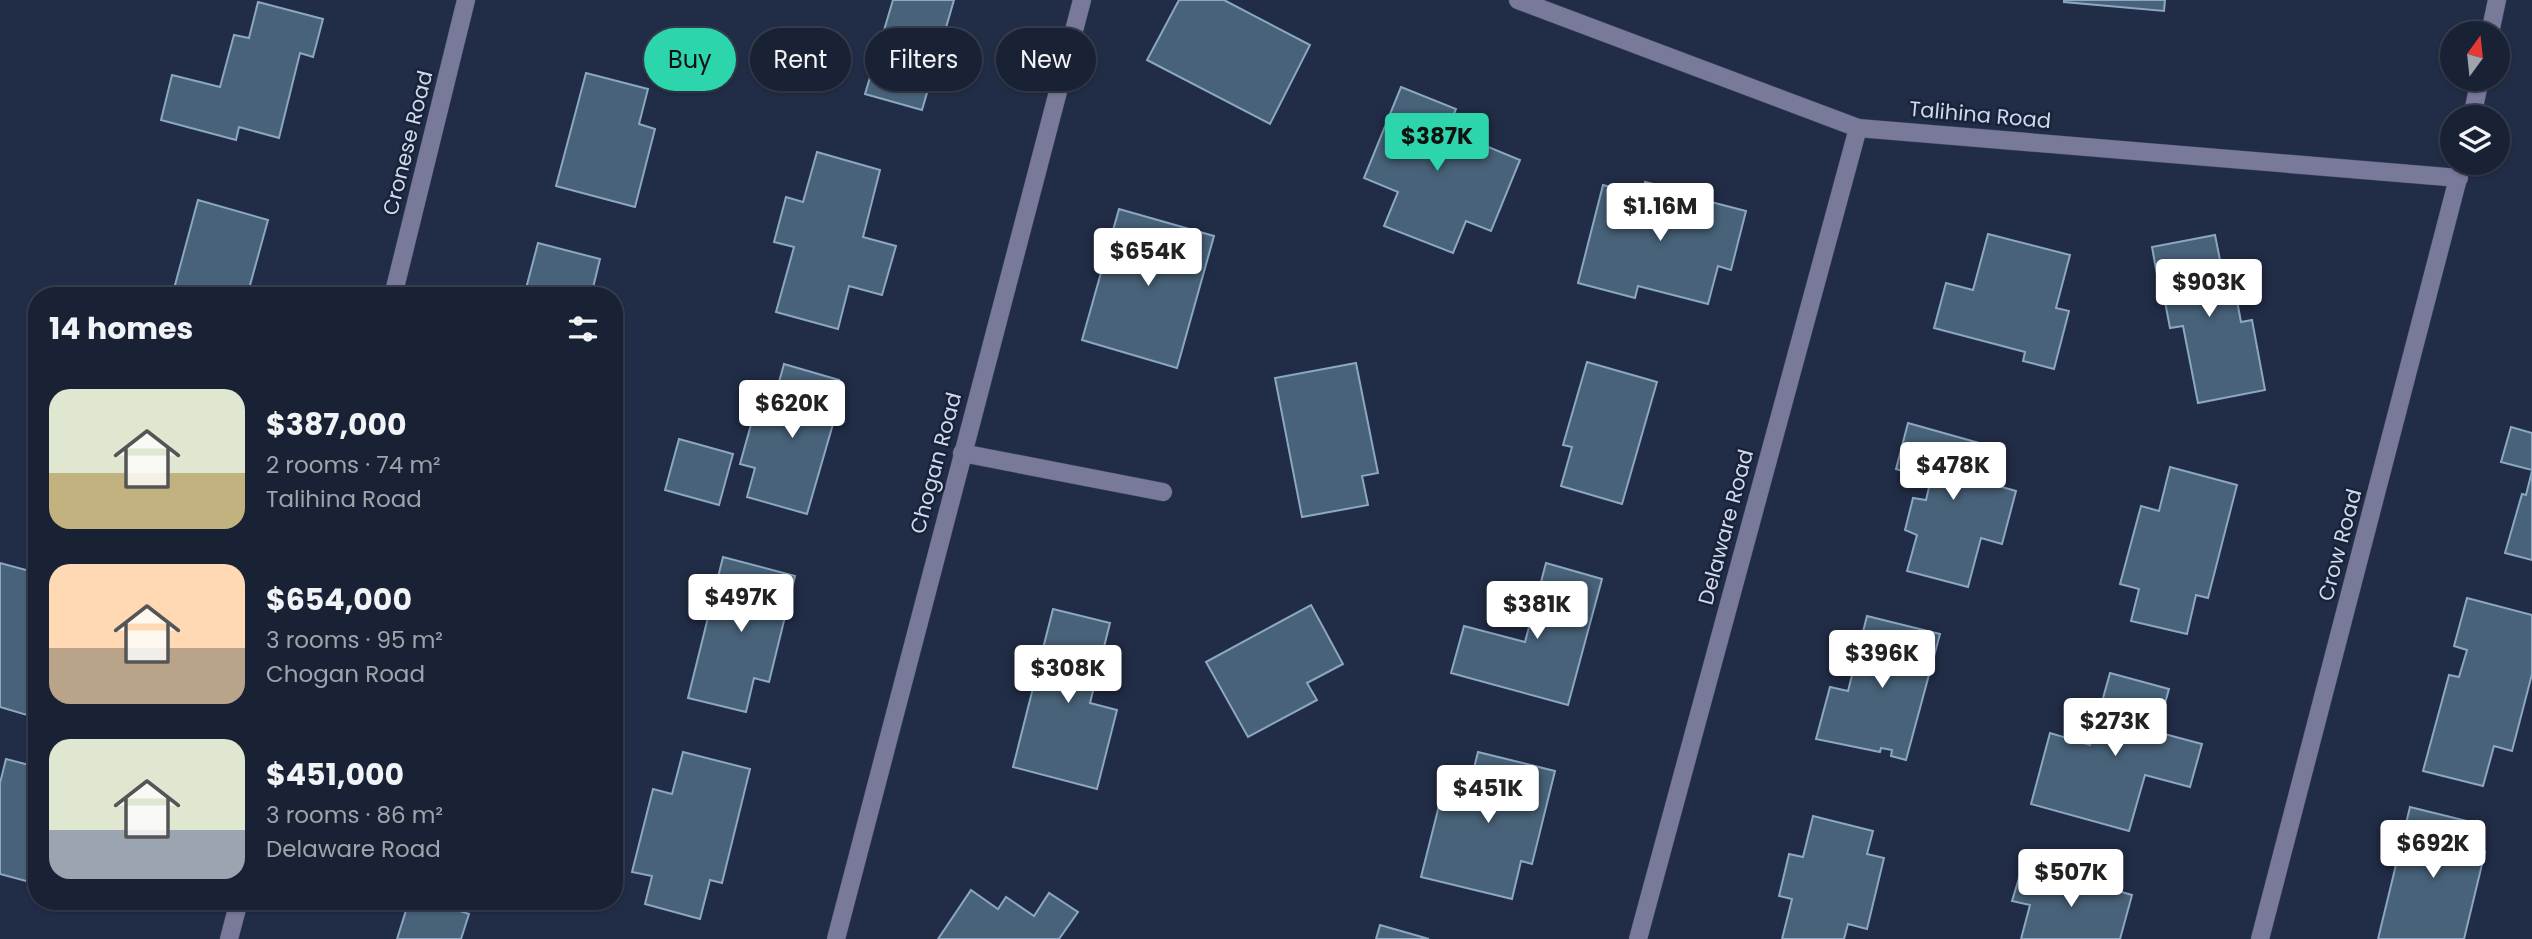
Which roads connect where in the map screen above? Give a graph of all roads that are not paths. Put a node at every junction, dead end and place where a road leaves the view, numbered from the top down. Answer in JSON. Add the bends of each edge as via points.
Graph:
{"nodes":[{"id":1,"x":466,"y":0,"type":"edge"},
{"id":2,"x":1082,"y":0,"type":"edge"},
{"id":3,"x":1518,"y":0,"type":"edge"},
{"id":4,"x":2497,"y":0,"type":"edge"},
{"id":5,"x":2493,"y":21,"type":"edge"},
{"id":6,"x":1858,"y":128,"type":"junction"},
{"id":7,"x":2440,"y":170,"type":"edge"},
{"id":8,"x":2460,"y":175,"type":"edge"},
{"id":9,"x":395,"y":287,"type":"edge"},
{"id":10,"x":962,"y":453,"type":"junction"},
{"id":11,"x":1163,"y":492,"type":"dead end"},
{"id":12,"x":237,"y":910,"type":"edge"},
{"id":13,"x":229,"y":939,"type":"edge"},
{"id":14,"x":836,"y":939,"type":"edge"},
{"id":15,"x":1638,"y":939,"type":"edge"},
{"id":16,"x":2260,"y":939,"type":"edge"}],
"edges":[{"from":1,"to":9,"type":"street","name":"Cronese Road"},
{"from":2,"to":10,"type":"street","name":"Chogan Road"},
{"from":3,"to":6,"type":"street","name":"Talihina Road"},
{"from":4,"to":5,"type":"street"},
{"from":6,"to":7,"type":"street","name":"Talihina Road"},
{"from":6,"to":15,"type":"street","name":"Delaware Road"},
{"from":8,"to":16,"type":"street","name":"Crow Road"},
{"from":10,"to":11,"type":"street"},
{"from":10,"to":14,"type":"street","name":"Chogan Road"},
{"from":12,"to":13,"type":"street"}]}
